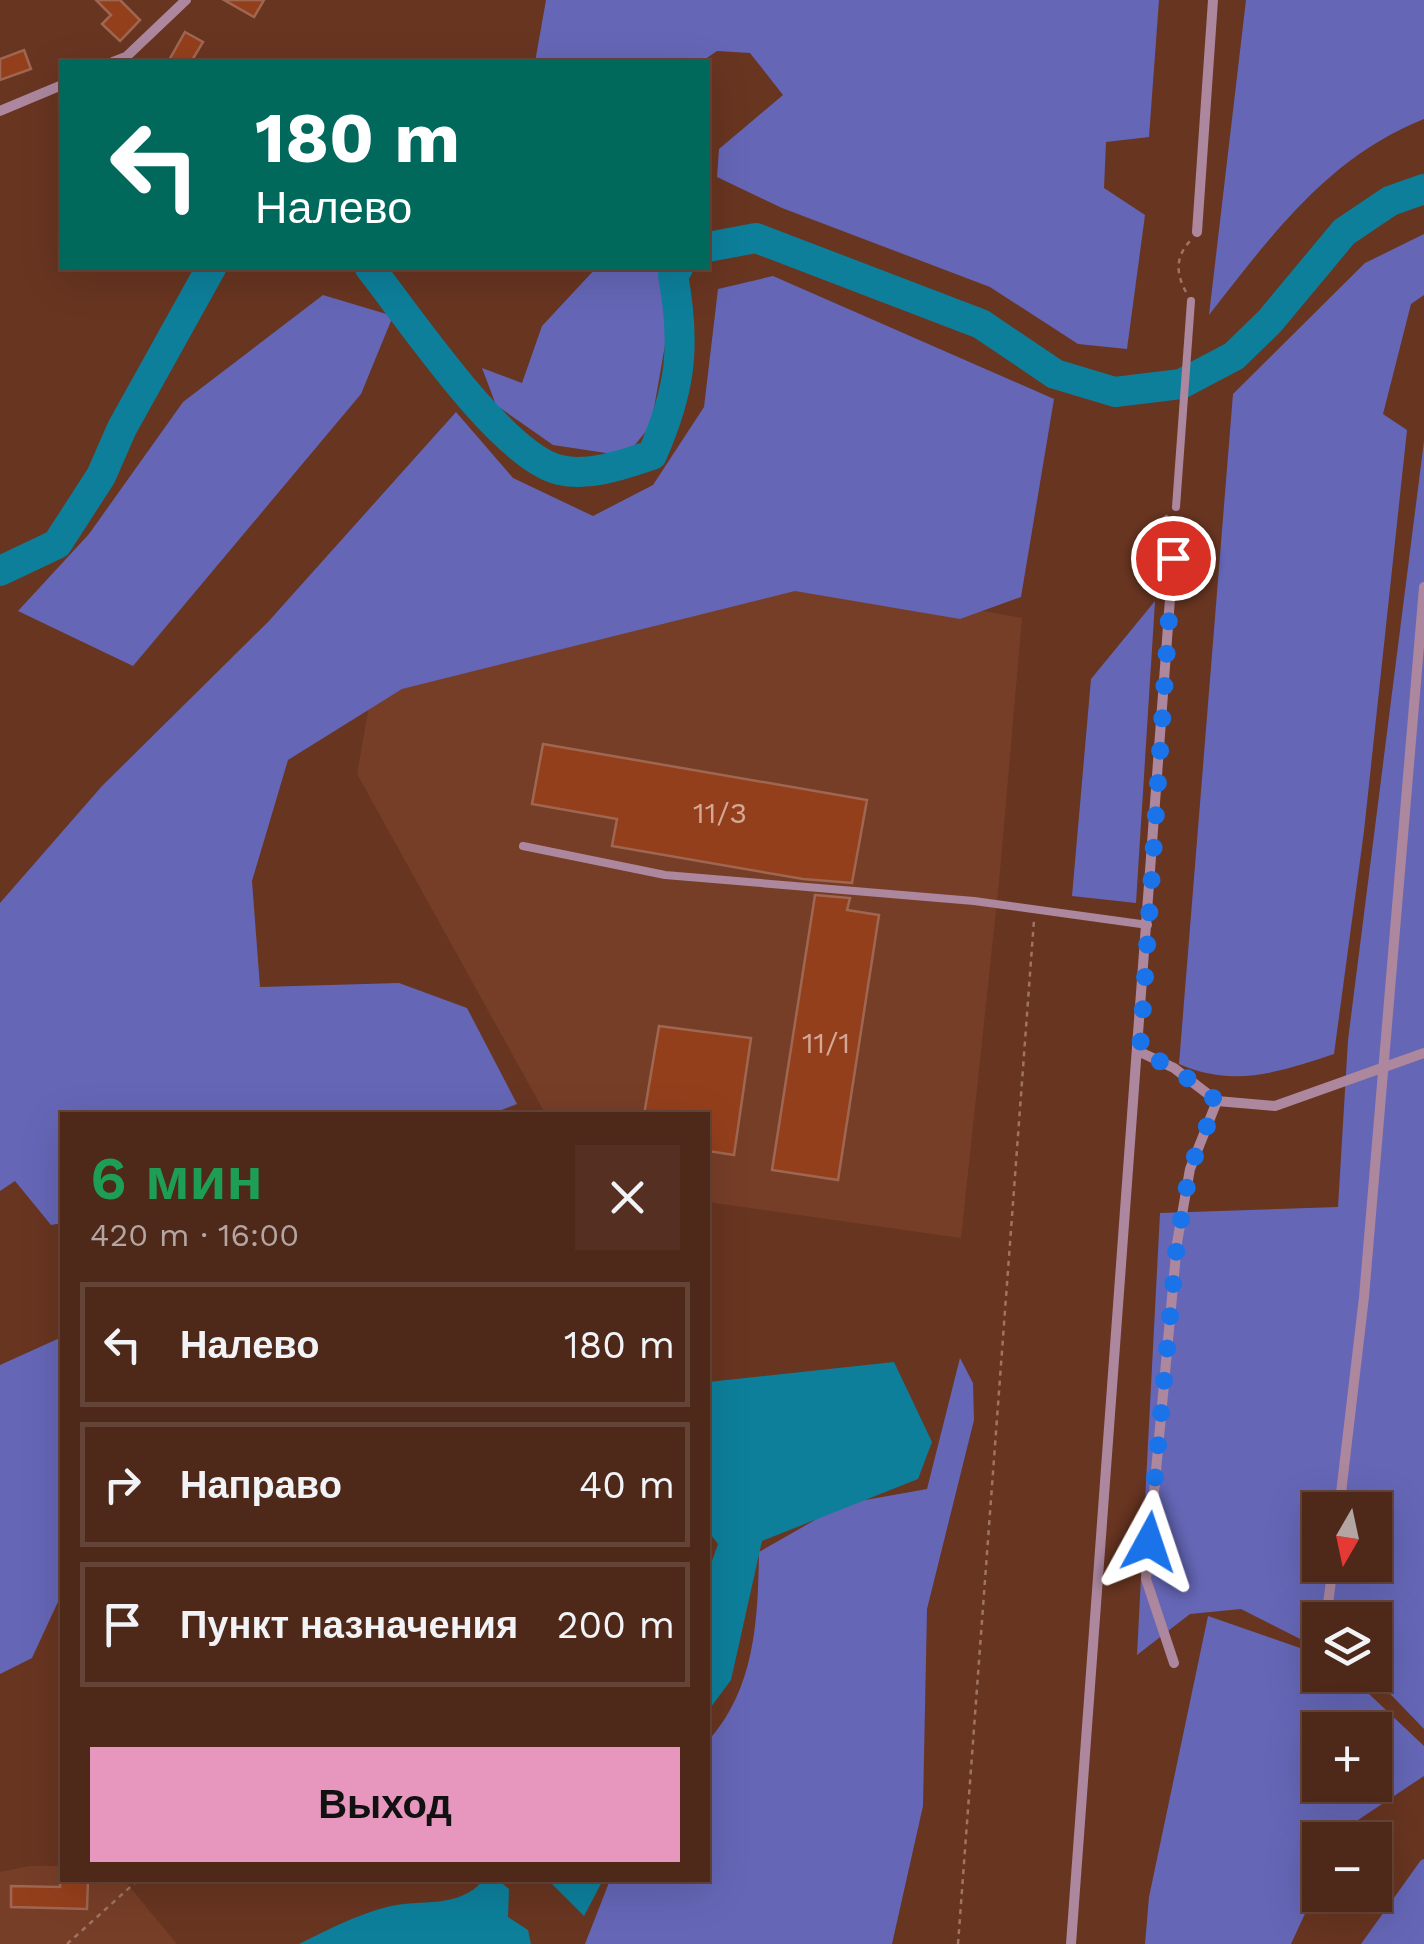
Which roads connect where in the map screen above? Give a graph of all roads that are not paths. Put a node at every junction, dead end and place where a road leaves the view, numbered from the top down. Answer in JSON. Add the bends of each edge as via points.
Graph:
{"nodes":[{"id":1,"x":186,"y":0,"type":"edge"},
{"id":2,"x":1214,"y":0,"type":"edge"},
{"id":3,"x":118,"y":60,"type":"edge"},
{"id":4,"x":60,"y":85,"type":"edge"},
{"id":5,"x":0,"y":111,"type":"edge"},
{"id":6,"x":1197,"y":232,"type":"road end"},
{"id":7,"x":1191,"y":300,"type":"road end"},
{"id":8,"x":1176,"y":508,"type":"road end"},
{"id":9,"x":1173,"y":558,"type":"road end"},
{"id":10,"x":1424,"y":587,"type":"edge"},
{"id":11,"x":522,"y":846,"type":"dead end"},
{"id":12,"x":1148,"y":925,"type":"junction"},
{"id":13,"x":1140,"y":1052,"type":"junction"},
{"id":14,"x":1424,"y":1053,"type":"edge"},
{"id":15,"x":1381,"y":1068,"type":"junction"},
{"id":16,"x":1217,"y":1101,"type":"junction"},
{"id":17,"x":1341,"y":1492,"type":"edge"},
{"id":18,"x":1174,"y":1663,"type":"dead end"},
{"id":19,"x":1071,"y":1944,"type":"edge"}],
"edges":[{"from":1,"to":3,"type":"street"},
{"from":2,"to":6,"type":"street"},
{"from":4,"to":5,"type":"street"},
{"from":7,"to":8,"type":"lane"},
{"from":9,"to":12,"type":"street"},
{"from":10,"to":15,"type":"street"},
{"from":11,"to":12,"type":"lane","via":[[665,875]]},
{"from":12,"to":13,"type":"street"},
{"from":13,"to":16,"type":"street"},
{"from":13,"to":19,"type":"street"},
{"from":14,"to":15,"type":"street"},
{"from":15,"to":16,"type":"street","via":[[1275,1106]]},
{"from":15,"to":17,"type":"street"},
{"from":16,"to":18,"type":"street","via":[[1190,1169],[1177,1243],[1146,1579]]}]}
